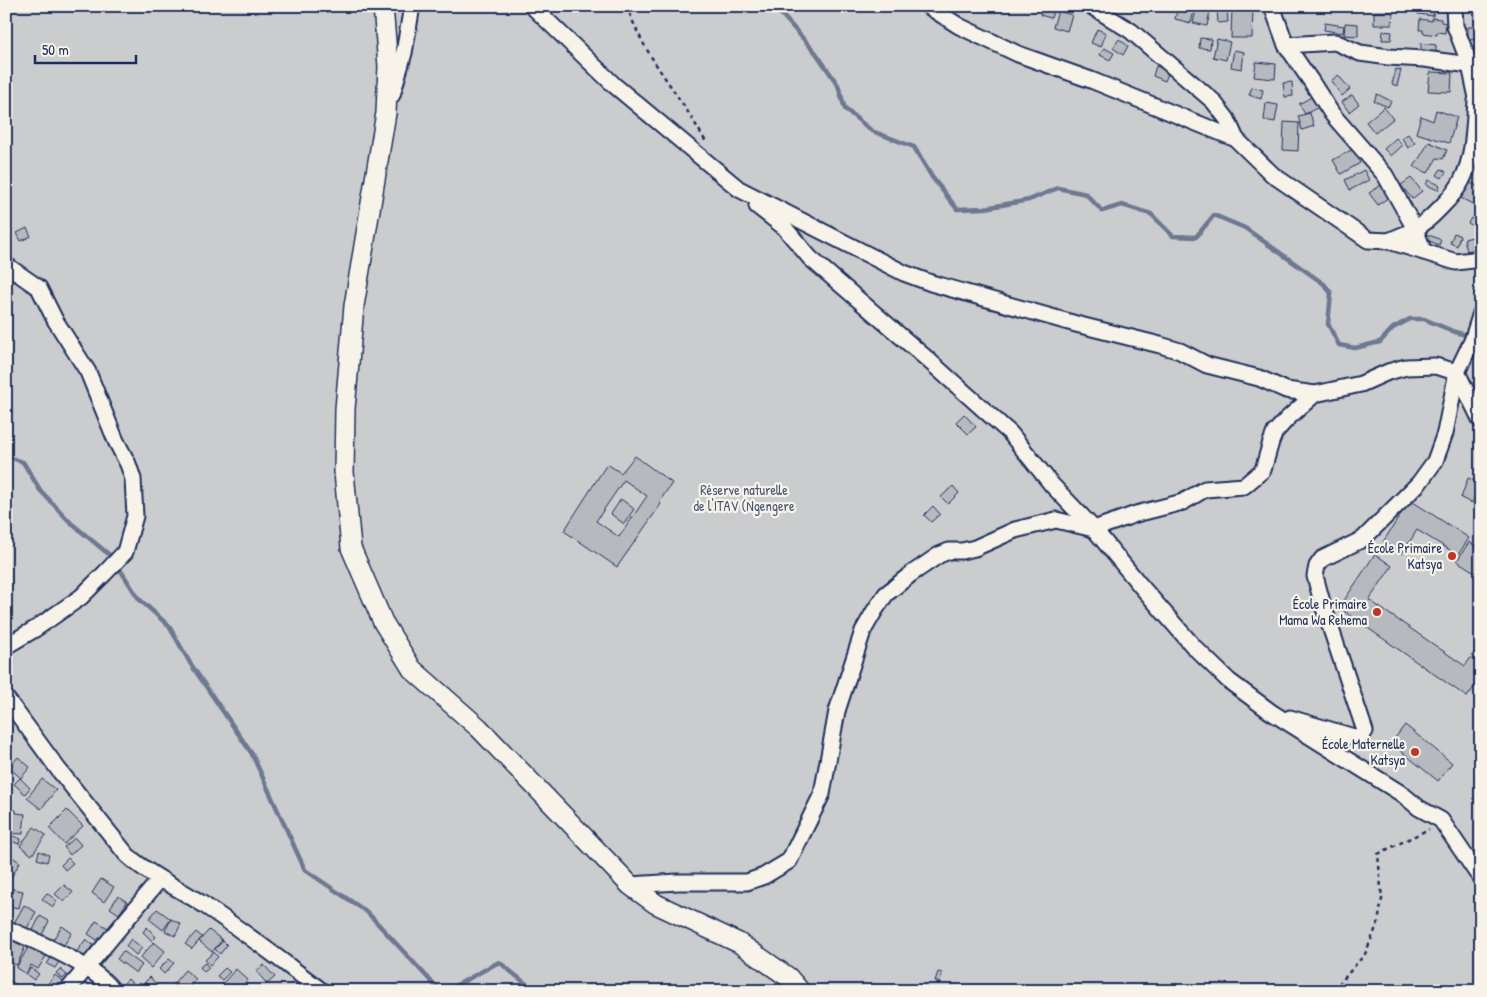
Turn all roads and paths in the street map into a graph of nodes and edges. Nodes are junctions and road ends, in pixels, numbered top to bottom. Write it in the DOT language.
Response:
graph roads {
  1 [pos="383,6"];
  2 [pos="412,6"];
  3 [pos="532,6"];
  4 [pos="627,6"];
  5 [pos="928,6"];
  6 [pos="1091,6"];
  7 [pos="1272,6"];
  8 [pos="1454,6"];
  9 [pos="1286,46"];
  10 [pos="1470,65"];
  11 [pos="1479,98"];
  12 [pos="386,113"];
  13 [pos="1236,140"];
  14 [pos="707,144"];
  15 [pos="739,189"];
  16 [pos="1415,229"];
  17 [pos="1389,240"];
  18 [pos="1424,252"];
  19 [pos="1481,259"];
  20 [pos="6,264"];
  21 [pos="1481,313"];
  22 [pos="1457,372"];
  23 [pos="1315,394"];
  24 [pos="1481,421"];
  25 [pos="1094,529"];
  26 [pos="6,646"];
  27 [pos="6,698"];
  28 [pos="1271,712"];
  29 [pos="1442,820"];
  30 [pos="160,879"];
  31 [pos="1481,879"];
  32 [pos="630,885"];
  33 [pos="6,928"];
  34 [pos="87,969"];
  35 [pos="67,991"];
  36 [pos="113,991"];
  37 [pos="322,991"];
  38 [pos="800,991"];
  39 [pos="1333,991"];
  1 -- 12 [label="street"];
  2 -- 12 [label="street"];
  3 -- 15 [label="street"];
  4 -- 14 [label="path"];
  5 -- 13 [label="street"];
  6 -- 13 [label="street"];
  7 -- 9 [label="street"];
  8 -- 10 [label="street"];
  9 -- 10 [label="street"];
  9 -- 16 [label="street"];
  10 -- 11 [label="street"];
  11 -- 16 [label="street"];
  12 -- 32 [label="street"];
  13 -- 17 [label="street"];
  15 -- 23 [label="street"];
  15 -- 25 [label="street"];
  16 -- 17 [label="street"];
  16 -- 18 [label="street"];
  17 -- 18 [label="street"];
  18 -- 19 [label="street"];
  20 -- 26 [label="street"];
  21 -- 22 [label="street"];
  22 -- 23 [label="street"];
  22 -- 24 [label="street"];
  22 -- 28 [label="street"];
  23 -- 25 [label="street"];
  25 -- 28 [label="street"];
  25 -- 32 [label="street"];
  27 -- 30 [label="street"];
  28 -- 29 [label="street"];
  29 -- 31 [label="street"];
  29 -- 39 [label="path"];
  30 -- 34 [label="street"];
  30 -- 37 [label="street"];
  32 -- 38 [label="street"];
  33 -- 34 [label="street"];
  34 -- 35 [label="street"];
  34 -- 36 [label="street"];
}
